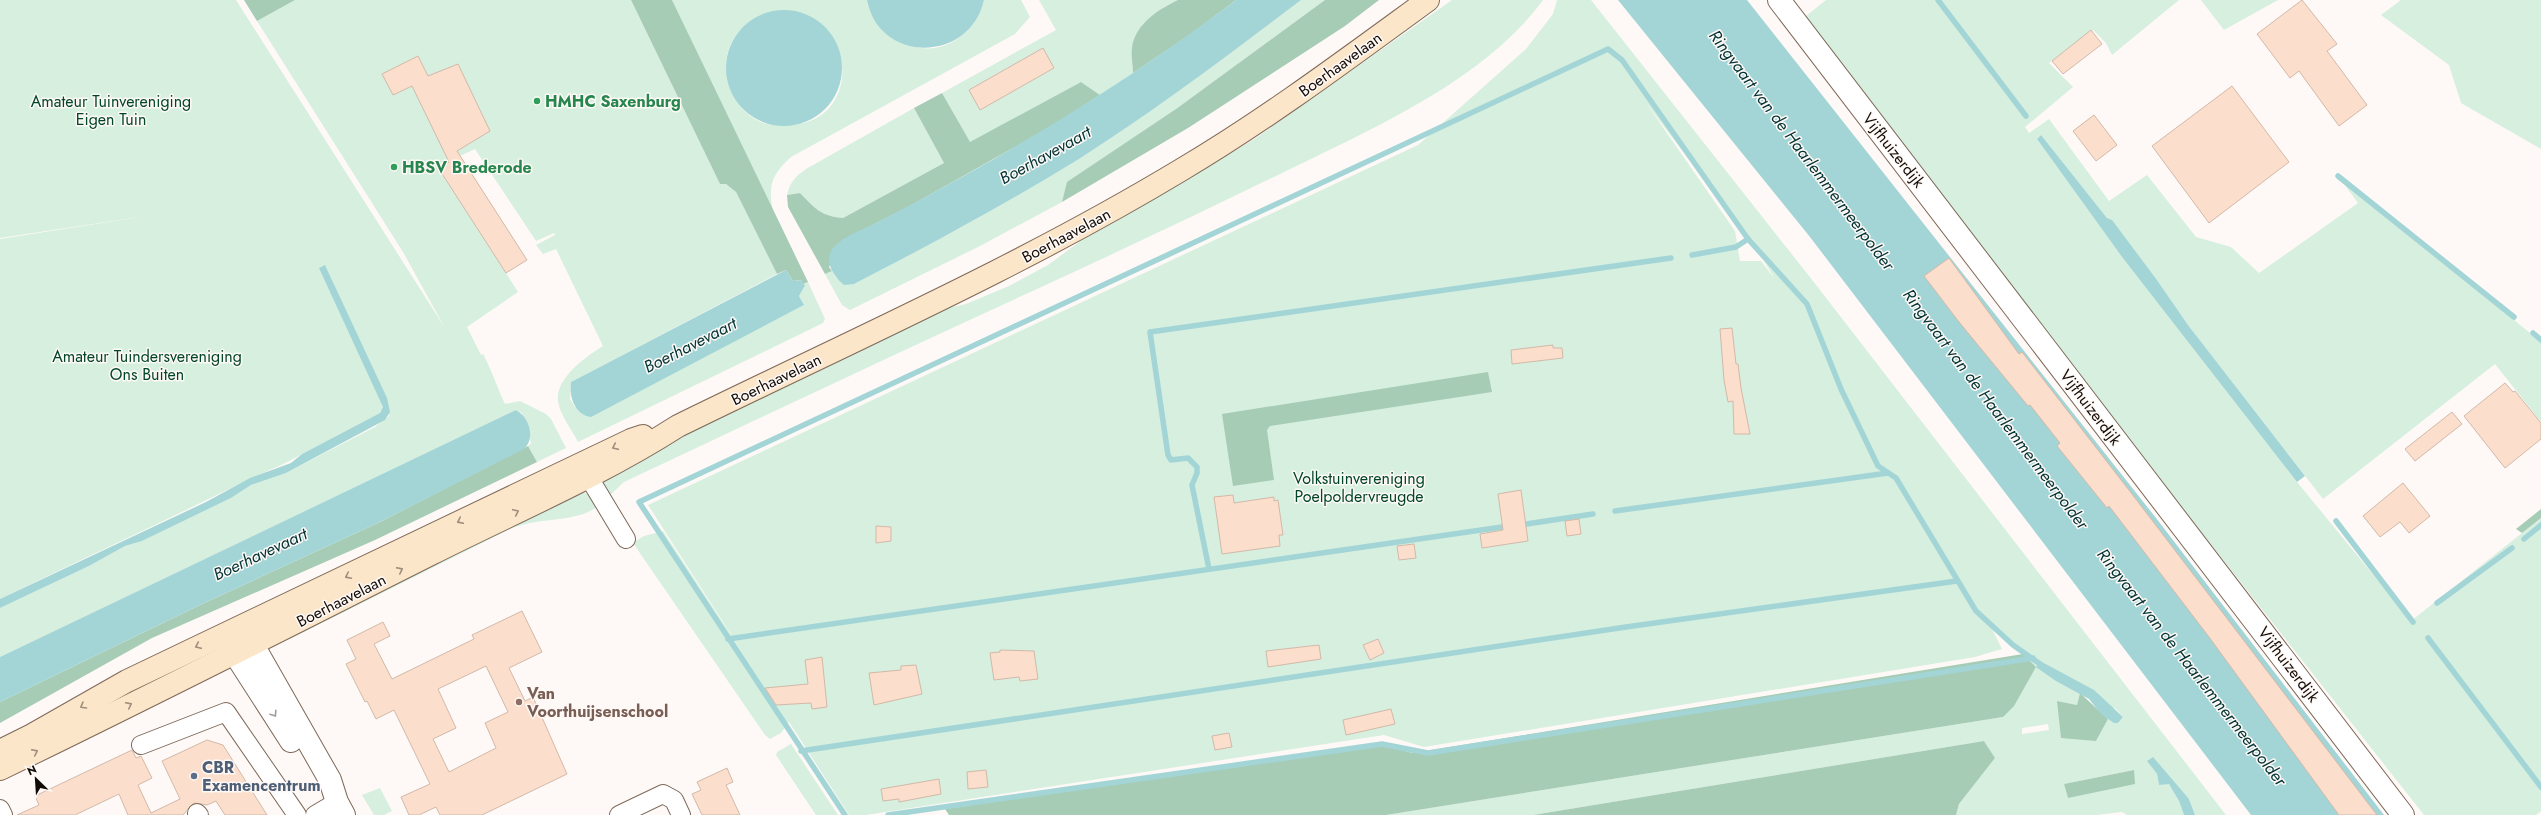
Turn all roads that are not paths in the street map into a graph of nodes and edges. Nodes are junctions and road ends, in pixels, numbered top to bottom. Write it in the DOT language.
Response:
graph roads {
  1 [pos="1428,0"];
  2 [pos="1779,0"];
  3 [pos="585,471"];
  4 [pos="626,539"];
  5 [pos="233,629"];
  6 [pos="244,650"];
  7 [pos="141,745"];
  8 [pos="0,751"];
  9 [pos="0,769"];
  10 [pos="0,809"];
  11 [pos="341,809"];
  12 [pos="3,815"];
  13 [pos="297,815"];
  14 [pos="315,815"];
  15 [pos="618,815"];
  16 [pos="682,815"];
  17 [pos="2403,815"];
  1 -- 3 [label="main road, Boerhaavelaan"];
  2 -- 17 [label="street, Vijfhuizerdijk"];
  3 -- 4 [label="street"];
  3 -- 5 [label="main road, Boerhaavelaan, one-way"];
  6 -- 3 [label="main road, Boerhaavelaan, one-way"];
  5 -- 6 [label="street"];
  5 -- 8 [label="main road, Boerhaavelaan, one-way"];
  9 -- 6 [label="main road, Boerhaavelaan, one-way"];
  6 -- 11 [label="street"];
  7 -- 13 [label="street"];
  10 -- 12 [label="street"];
  11 -- 14 [label="street"];
  15 -- 16 [label="street"];
}
